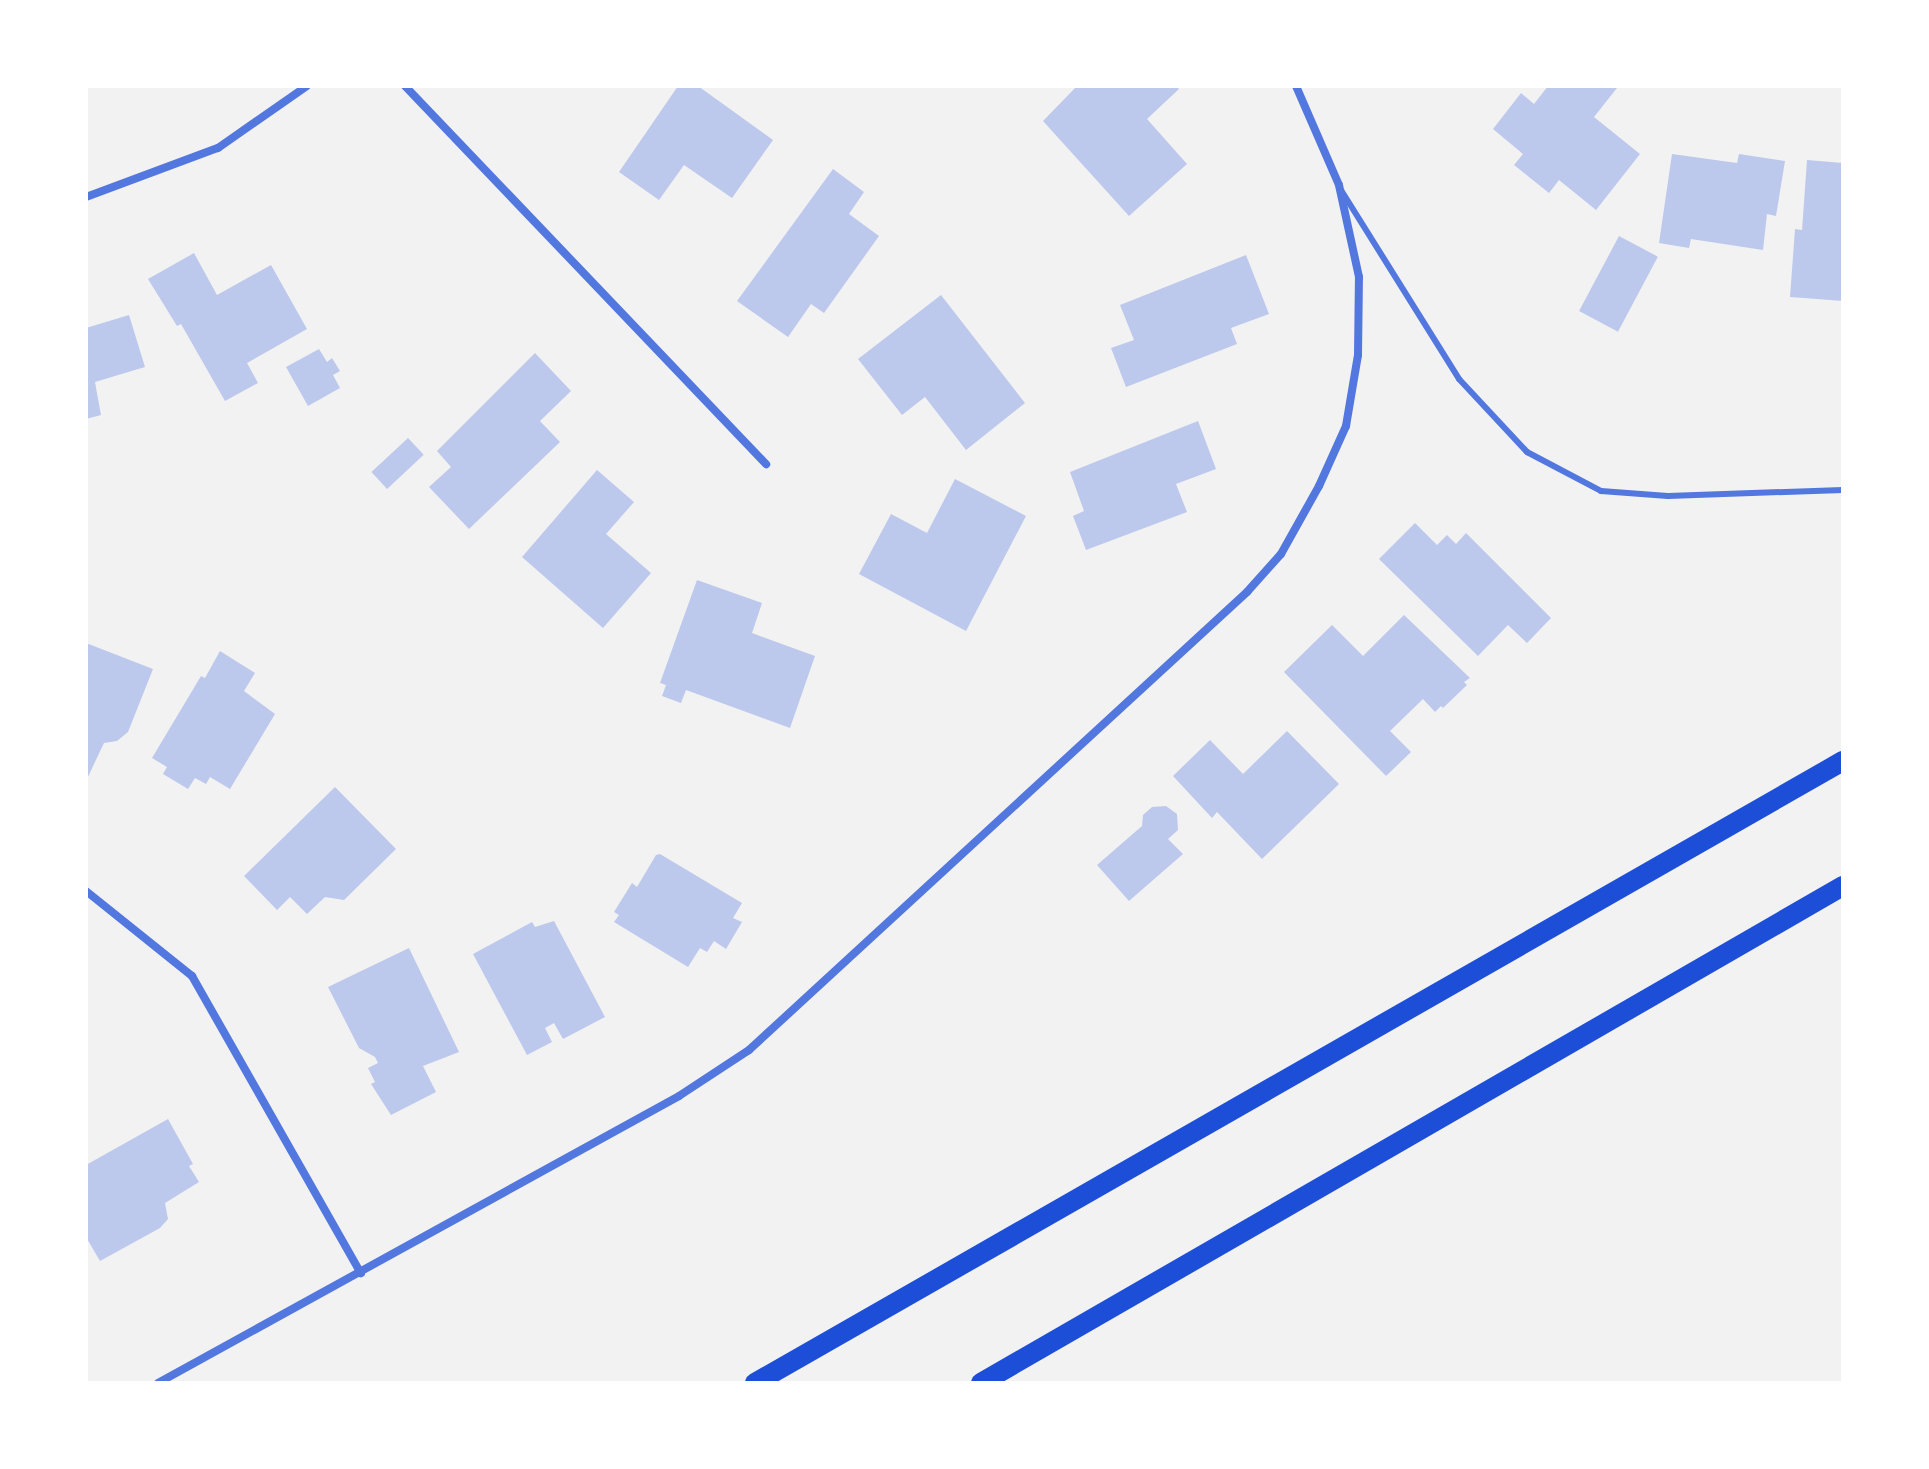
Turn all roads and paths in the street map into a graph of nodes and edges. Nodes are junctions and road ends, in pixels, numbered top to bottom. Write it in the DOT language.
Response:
graph roads {
  1 [pos="307,86"];
  2 [pos="405,86"];
  3 [pos="1296,86"];
  4 [pos="1339,185"];
  5 [pos="86,197"];
  6 [pos="766,464"];
  7 [pos="1843,490"];
  8 [pos="1843,761"];
  9 [pos="1843,886"];
  10 [pos="86,891"];
  11 [pos="361,1273"];
  12 [pos="158,1383"];
  13 [pos="755,1383"];
  14 [pos="981,1383"];
  1 -- 5 [label="street"];
  2 -- 6 [label="street"];
  3 -- 4 [label="street"];
  4 -- 7 [label="lane"];
  4 -- 11 [label="street"];
  8 -- 13 [label="main road"];
  9 -- 14 [label="main road"];
  10 -- 11 [label="street"];
  11 -- 12 [label="street"];
}
